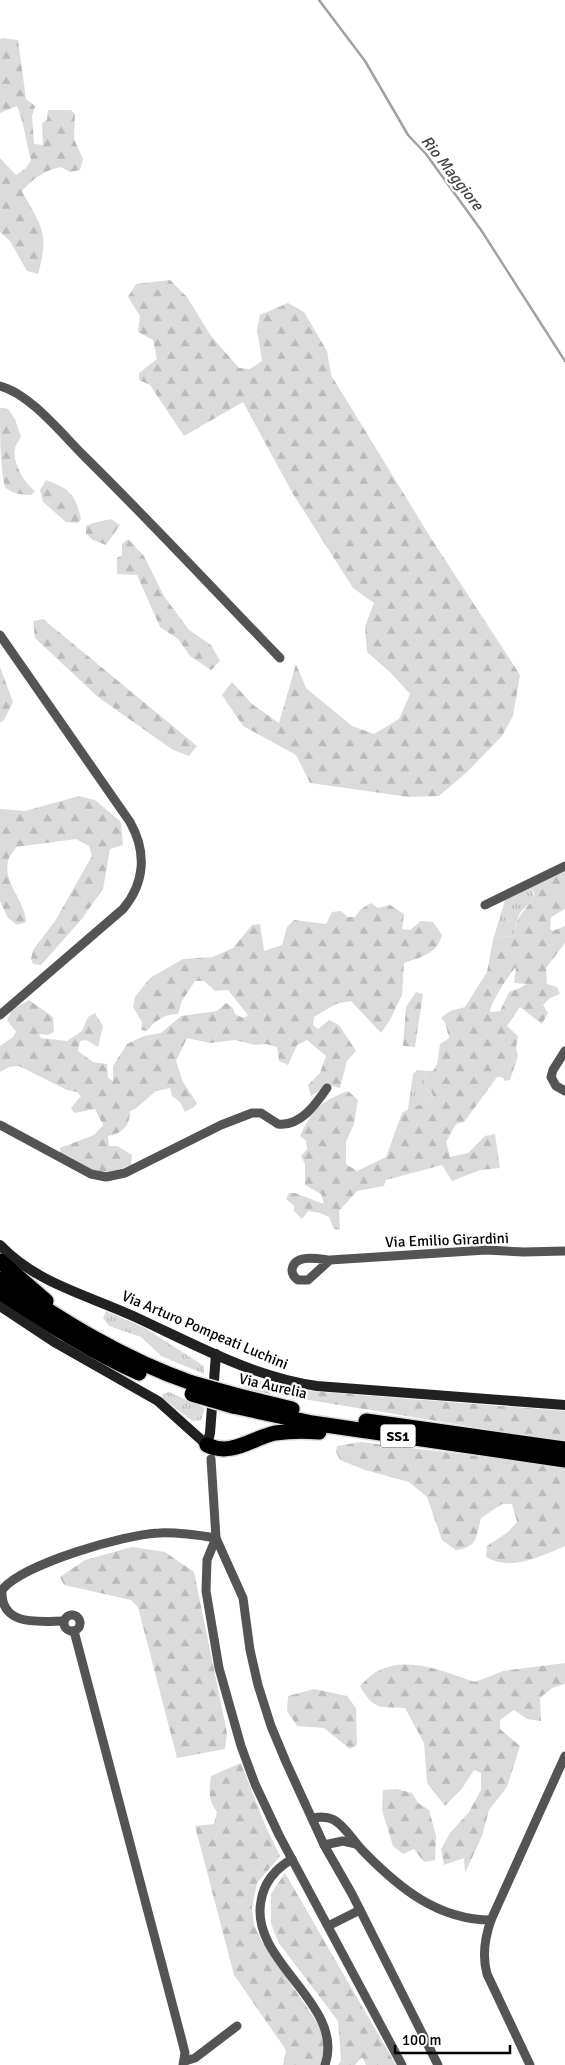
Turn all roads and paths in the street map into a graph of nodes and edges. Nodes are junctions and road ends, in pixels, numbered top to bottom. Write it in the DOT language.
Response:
graph roads {
  1 [pos="0,386"];
  2 [pos="0,635"];
  3 [pos="280,658"];
  4 [pos="565,866"];
  5 [pos="486,905"];
  6 [pos="0,1015"];
  7 [pos="565,1051"];
  8 [pos="327,1088"];
  9 [pos="565,1091"];
  10 [pos="0,1125"];
  11 [pos="0,1245"];
  12 [pos="565,1251"];
  13 [pos="330,1260"];
  14 [pos="0,1261"];
  15 [pos="0,1279"];
  16 [pos="0,1292"];
  17 [pos="0,1306"];
  18 [pos="216,1354"];
  19 [pos="133,1359"];
  20 [pos="192,1388"];
  21 [pos="234,1401"];
  22 [pos="565,1405"];
  23 [pos="470,1446"];
  24 [pos="565,1449"];
  25 [pos="209,1452"];
  26 [pos="565,1460"];
  27 [pos="216,1538"];
  28 [pos="64,1621"];
  29 [pos="74,1631"];
  30 [pos="565,1756"];
  31 [pos="312,1818"];
  32 [pos="356,1844"];
  33 [pos="324,1845"];
  34 [pos="292,1859"];
  35 [pos="360,1910"];
  36 [pos="491,1920"];
  37 [pos="328,1926"];
  38 [pos="237,2026"];
  39 [pos="184,2063"];
  40 [pos="325,2065"];
  41 [pos="402,2065"];
  42 [pos="438,2065"];
  43 [pos="530,2065"];
  1 -- 3 [label="street"];
  2 -- 6 [label="street"];
  4 -- 5 [label="street"];
  7 -- 9 [label="street"];
  8 -- 10 [label="street"];
  11 -- 18 [label="street, Via Arturo Pompeati Luchini"];
  12 -- 13 [label="street, Via Emilio Girardini"];
  14 -- 19 [label="highway"];
  15 -- 19 [label="highway, Via Aurelia / SS1"];
  16 -- 20 [label="highway, Via Aurelia / SS1"];
  17 -- 25 [label="street"];
  18 -- 22 [label="street, Via Arturo Pompeati Luchini"];
  18 -- 25 [label="street"];
  19 -- 20 [label="highway, Via Aurelia / SS1"];
  20 -- 21 [label="highway, Via Aurelia / SS1, bridge"];
  21 -- 23 [label="highway, Via Aurelia / SS1"];
  21 -- 24 [label="highway, Via Aurelia / SS1"];
  23 -- 25 [label="highway"];
  23 -- 26 [label="highway, Via Aurelia / SS1"];
  25 -- 27 [label="street"];
  27 -- 28 [label="street"];
  27 -- 31 [label="street"];
  27 -- 34 [label="street"];
  28 -- 29 [label="street"];
  28 -- 29 [label="street"];
  29 -- 39 [label="street"];
  30 -- 36 [label="street"];
  31 -- 32 [label="street"];
  31 -- 33 [label="street"];
  32 -- 33 [label="street"];
  32 -- 36 [label="street"];
  33 -- 35 [label="street"];
  34 -- 37 [label="street"];
  34 -- 40 [label="street"];
  35 -- 37 [label="street"];
  35 -- 42 [label="street"];
  36 -- 43 [label="street"];
  37 -- 41 [label="street"];
  38 -- 39 [label="street"];
}
